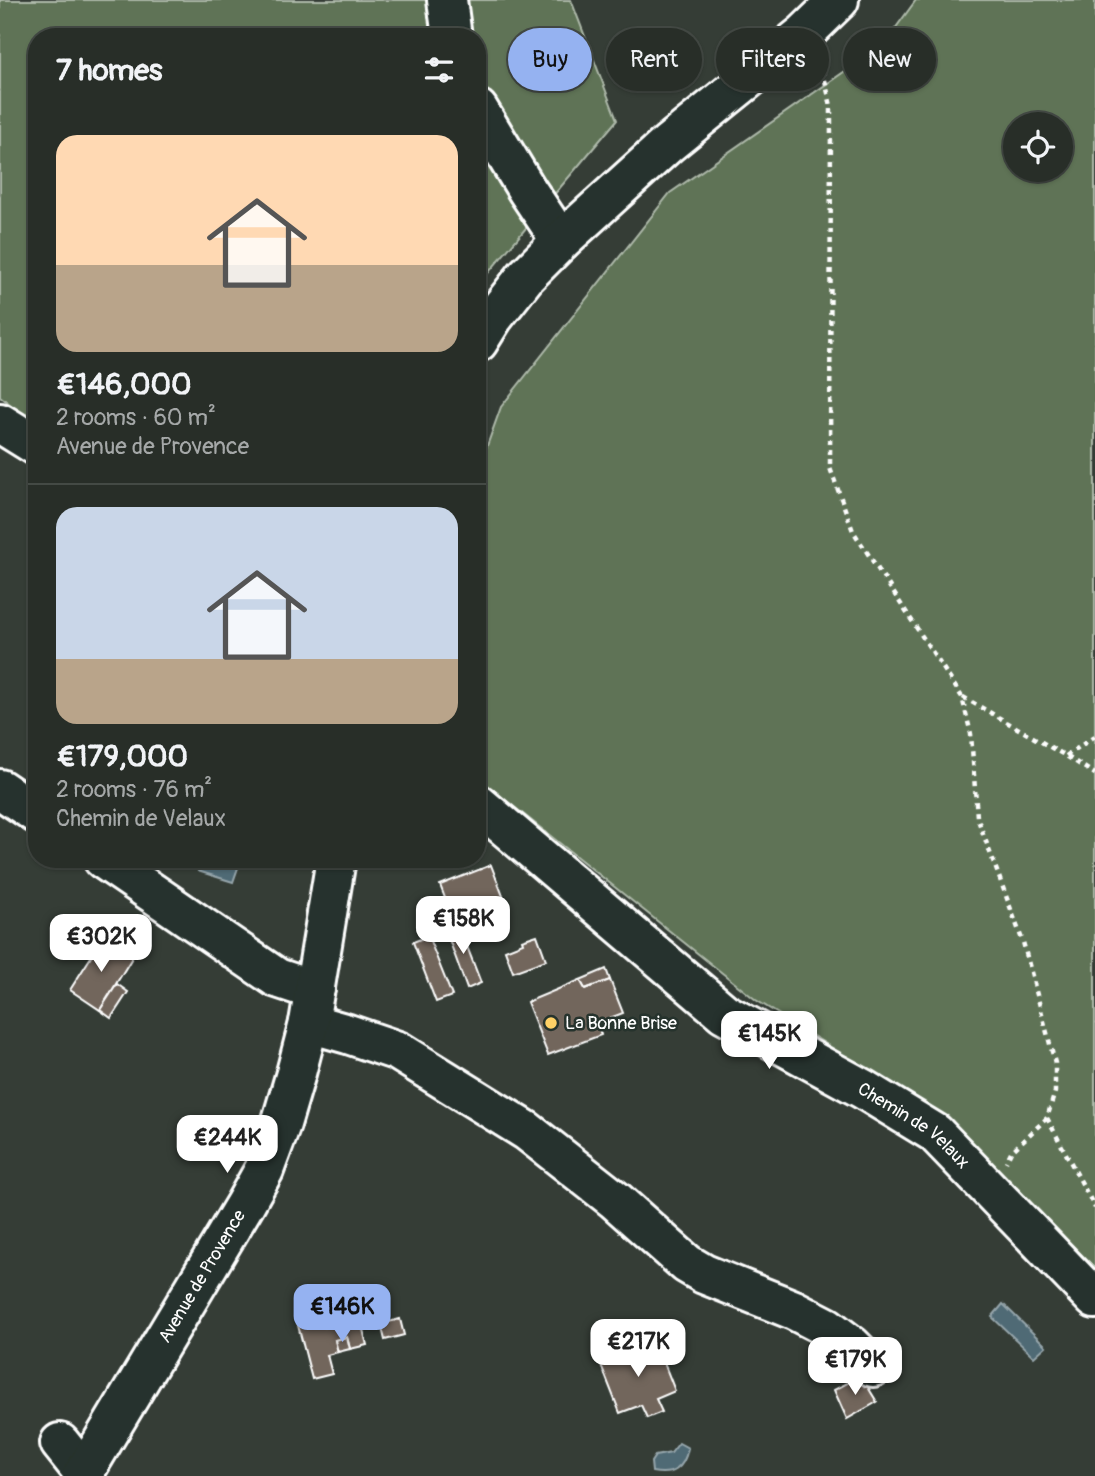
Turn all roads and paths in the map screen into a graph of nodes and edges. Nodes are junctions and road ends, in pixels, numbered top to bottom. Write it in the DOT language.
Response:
graph roads {
  1 [pos="447,0"];
  2 [pos="839,0"];
  3 [pos="451,28"];
  4 [pos="810,28"];
  5 [pos="733,91"];
  6 [pos="828,91"];
  7 [pos="486,122"];
  8 [pos="561,241"];
  9 [pos="486,330"];
  10 [pos="0,423"];
  11 [pos="28,440"];
  12 [pos="962,696"];
  13 [pos="1095,736"];
  14 [pos="1066,756"];
  15 [pos="1095,774"];
  16 [pos="0,789"];
  17 [pos="28,808"];
  18 [pos="486,811"];
  19 [pos="116,868"];
  20 [pos="335,868"];
  21 [pos="312,1006"];
  22 [pos="1047,1118"];
  23 [pos="991,1191"];
  24 [pos="1095,1208"];
  25 [pos="1095,1299"];
  26 [pos="873,1367"];
  27 [pos="60,1443"];
  28 [pos="83,1475"];
  1 -- 3 [label="street"];
  2 -- 4 [label="street"];
  5 -- 8 [label="street"];
  6 -- 12 [label="path"];
  7 -- 8 [label="street"];
  8 -- 9 [label="street"];
  10 -- 11 [label="street"];
  12 -- 14 [label="path"];
  12 -- 22 [label="path"];
  13 -- 14 [label="path"];
  14 -- 15 [label="path"];
  16 -- 17 [label="street"];
  18 -- 23 [label="street, Chemin de Velaux"];
  19 -- 21 [label="street"];
  20 -- 21 [label="street, Avenue de Provence"];
  21 -- 26 [label="street"];
  21 -- 28 [label="street, Avenue de Provence"];
  22 -- 23 [label="path"];
  22 -- 24 [label="path"];
  23 -- 25 [label="street, Chemin de Velaux"];
  27 -- 28 [label="street"];
}
